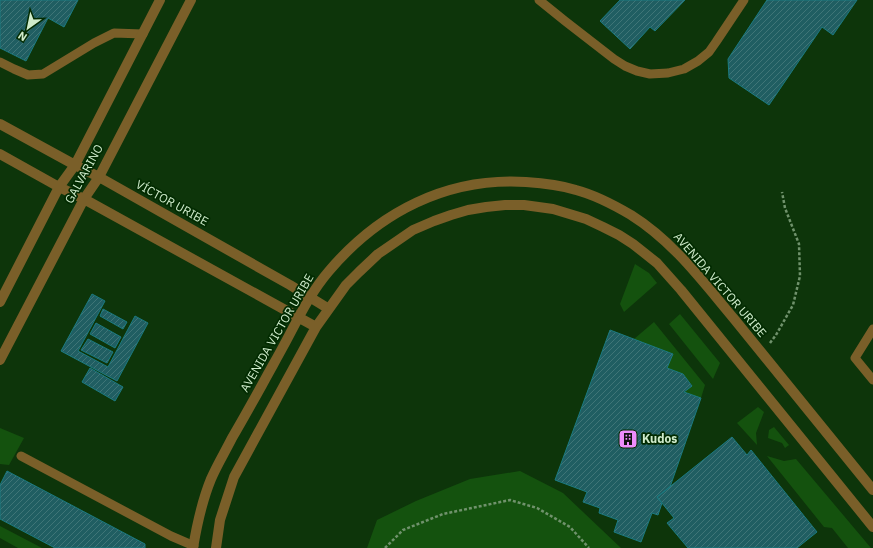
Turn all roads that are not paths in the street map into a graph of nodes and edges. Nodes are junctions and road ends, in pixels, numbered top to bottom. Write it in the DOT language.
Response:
graph roads {
  1 [pos="160,0"];
  2 [pos="190,0"];
  3 [pos="539,0"];
  4 [pos="744,0"];
  5 [pos="143,34"];
  6 [pos="0,62"];
  7 [pos="0,124"];
  8 [pos="0,154"];
  9 [pos="75,165"];
  10 [pos="99,177"];
  11 [pos="59,187"];
  12 [pos="84,200"];
  13 [pos="310,297"];
  14 [pos="0,302"];
  15 [pos="329,309"];
  16 [pos="298,317"];
  17 [pos="316,327"];
  18 [pos="873,329"];
  19 [pos="0,360"];
  20 [pos="873,380"];
  21 [pos="21,456"];
  22 [pos="873,490"];
  23 [pos="873,527"];
  24 [pos="194,547"];
  25 [pos="216,548"];
  1 -- 5 [label="street, GALVARINO"];
  2 -- 10 [label="street, GALVARINO"];
  3 -- 4 [label="lane"];
  5 -- 6 [label="lane"];
  5 -- 9 [label="street, GALVARINO"];
  7 -- 9 [label="street, VÍCTOR URIBE"];
  8 -- 11 [label="street"];
  9 -- 10 [label="street, VÍCTOR URIBE"];
  9 -- 11 [label="street, GALVARINO"];
  10 -- 12 [label="street, GALVARINO"];
  10 -- 13 [label="street, VÍCTOR URIBE"];
  11 -- 12 [label="street"];
  11 -- 14 [label="street, GALVARINO"];
  12 -- 16 [label="street"];
  12 -- 19 [label="street, GALVARINO"];
  13 -- 15 [label="street, VÍCTOR URIBE"];
  13 -- 16 [label="street, AVENIDA VICTOR URIBE"];
  13 -- 22 [label="street, AVENIDA VICTOR URIBE"];
  15 -- 17 [label="street"];
  15 -- 23 [label="street"];
  16 -- 17 [label="street"];
  16 -- 24 [label="street, AVENIDA VICTOR URIBE"];
  17 -- 25 [label="street"];
  18 -- 20 [label="lane"];
  21 -- 24 [label="lane"];
}
